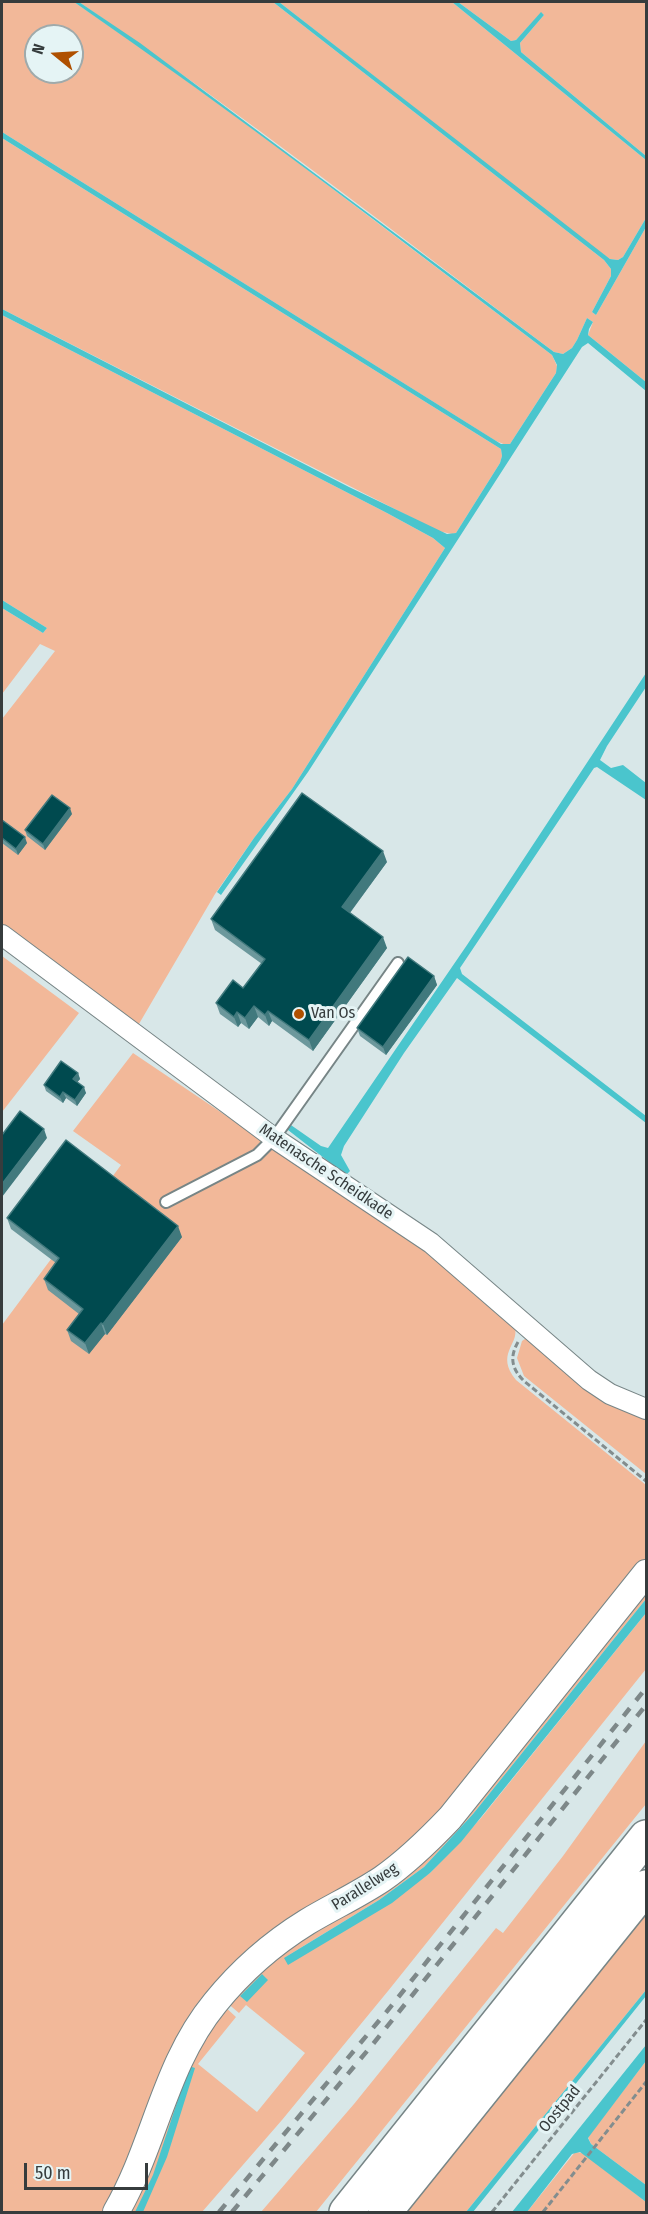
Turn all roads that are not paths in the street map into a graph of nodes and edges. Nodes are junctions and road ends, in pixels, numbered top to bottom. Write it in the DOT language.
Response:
graph roads {
  1 [pos="2,935"];
  2 [pos="398,963"];
  3 [pos="274,1138"];
  4 [pos="166,1202"];
  5 [pos="646,1409"];
  6 [pos="646,1573"];
  7 [pos="646,1837"];
  8 [pos="646,1887"];
  9 [pos="116,2212"];
  10 [pos="346,2212"];
  11 [pos="386,2212"];
  1 -- 3 [label="street, Matenasche Scheidkade"];
  2 -- 3 [label="lane"];
  3 -- 4 [label="lane"];
  3 -- 5 [label="street, Matenasche Scheidkade"];
  6 -- 9 [label="street, Parallelweg"];
  7 -- 10 [label="highway"];
  8 -- 11 [label="highway"];
}
